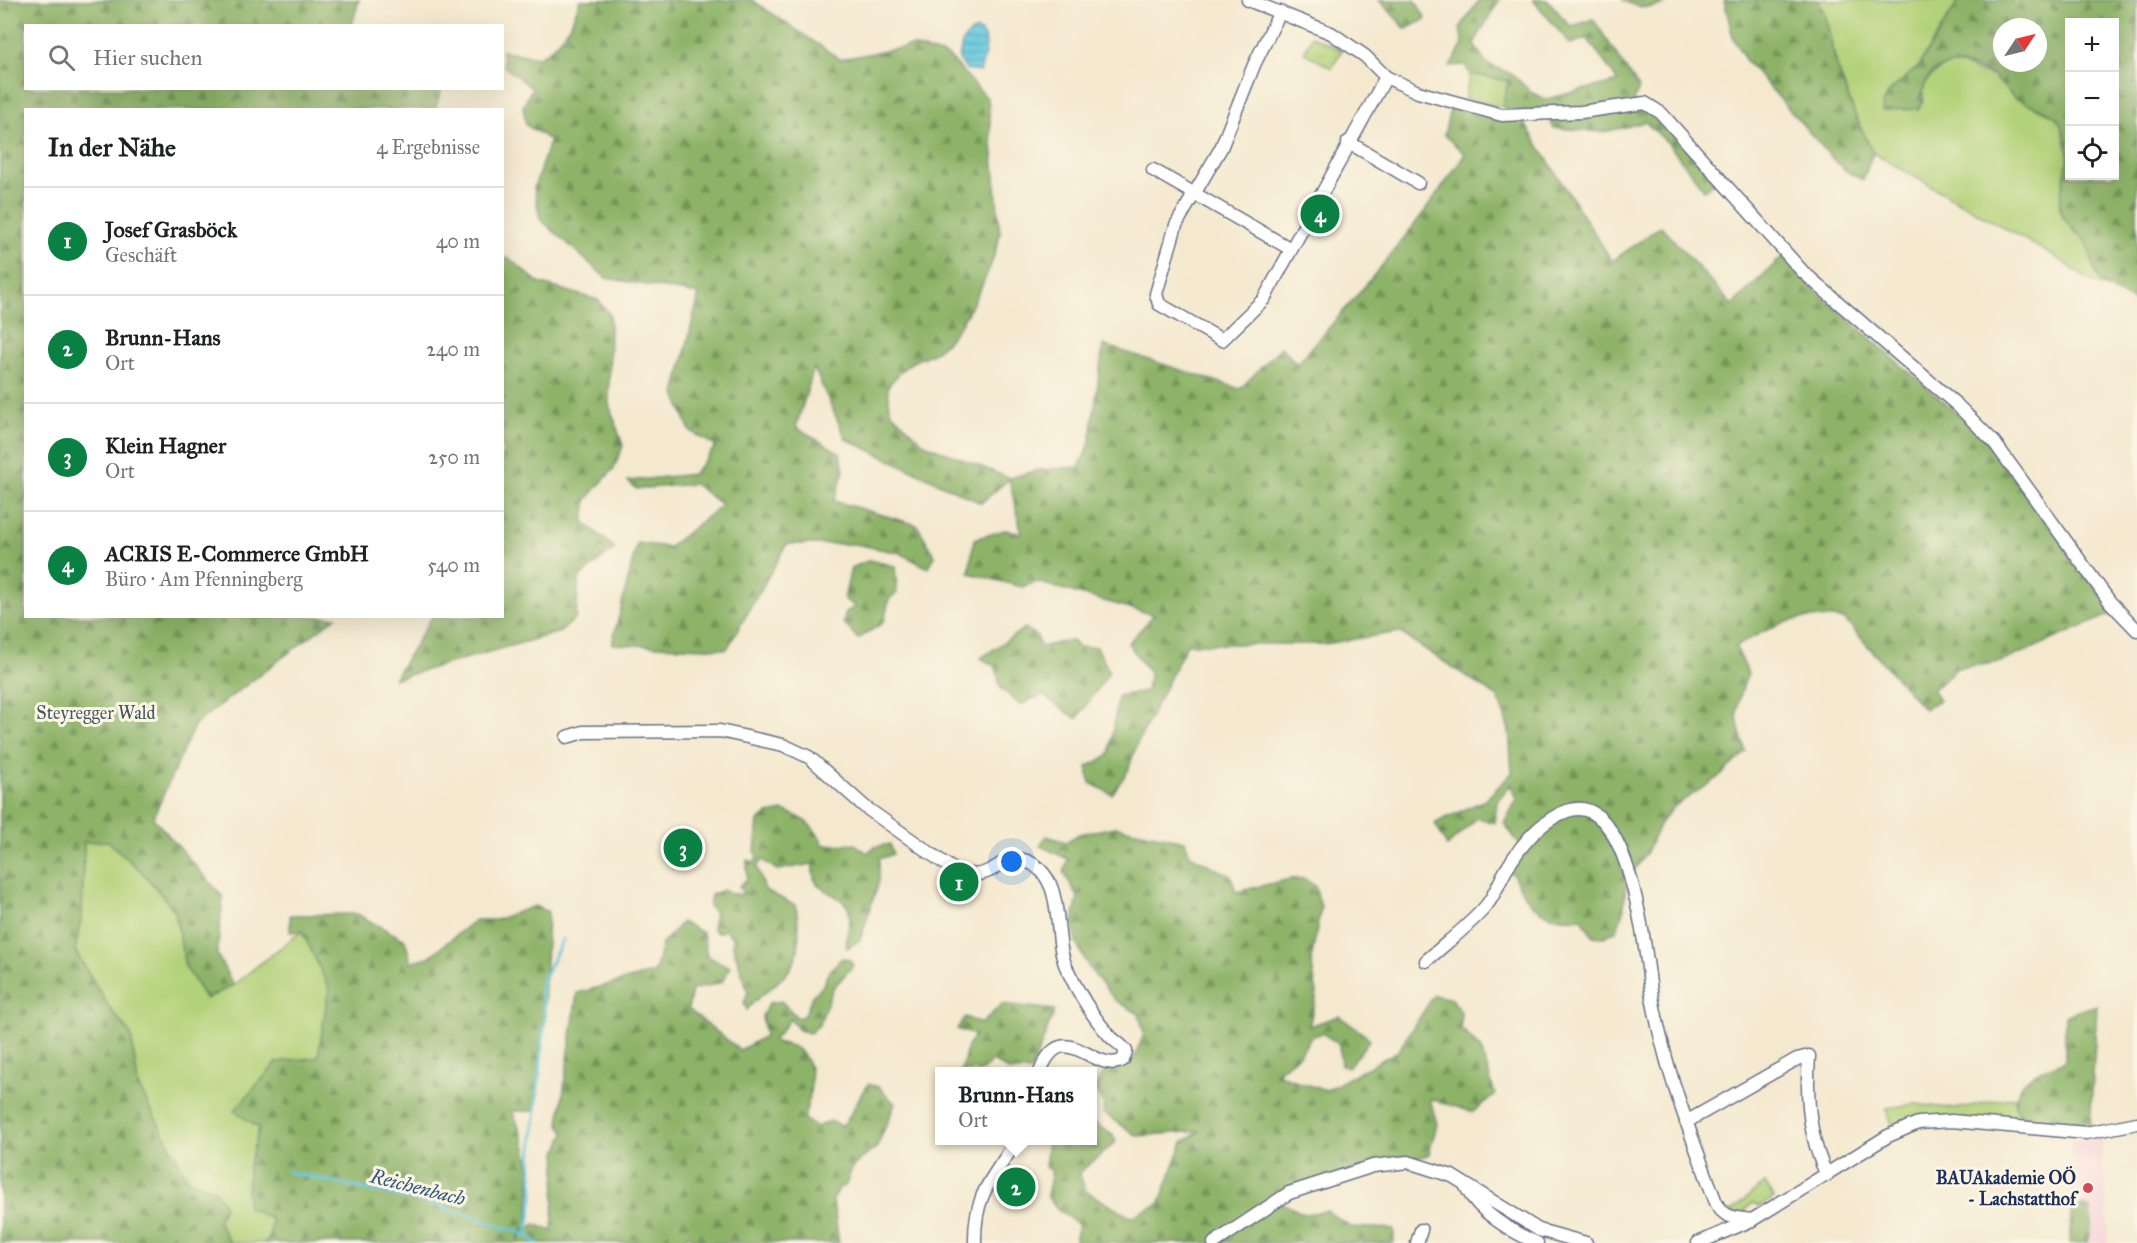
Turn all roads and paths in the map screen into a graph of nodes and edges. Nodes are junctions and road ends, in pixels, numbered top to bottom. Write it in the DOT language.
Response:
graph roads {
  1 [pos="1248,0"];
  2 [pos="1280,12"];
  3 [pos="1386,77"];
  4 [pos="1348,142"];
  5 [pos="1153,170"];
  6 [pos="1418,183"];
  7 [pos="1194,194"];
  8 [pos="1290,248"];
  9 [pos="2137,630"];
  10 [pos="567,737"];
  11 [pos="1426,961"];
  12 [pos="1042,1067"];
  13 [pos="1686,1122"];
  14 [pos="2137,1123"];
  15 [pos="1014,1145"];
  16 [pos="1827,1175"];
  17 [pos="1464,1183"];
  18 [pos="1752,1220"];
  19 [pos="1421,1230"];
  20 [pos="975,1243"];
  21 [pos="1214,1243"];
  22 [pos="1417,1243"];
  23 [pos="1537,1243"];
  24 [pos="1586,1243"];
  25 [pos="1698,1243"];
  1 -- 2 [label="street"];
  2 -- 3 [label="street"];
  2 -- 7 [label="street"];
  3 -- 4 [label="street"];
  3 -- 9 [label="street"];
  4 -- 6 [label="street"];
  4 -- 8 [label="street"];
  5 -- 7 [label="street"];
  7 -- 8 [label="street"];
  7 -- 8 [label="street"];
  10 -- 12 [label="street"];
  11 -- 13 [label="street"];
  13 -- 16 [label="street"];
  13 -- 18 [label="street"];
  14 -- 16 [label="street"];
  15 -- 20 [label="street"];
  16 -- 18 [label="street"];
  17 -- 21 [label="street"];
  17 -- 23 [label="street"];
  17 -- 24 [label="street"];
  18 -- 25 [label="street"];
  19 -- 22 [label="street"];
}
